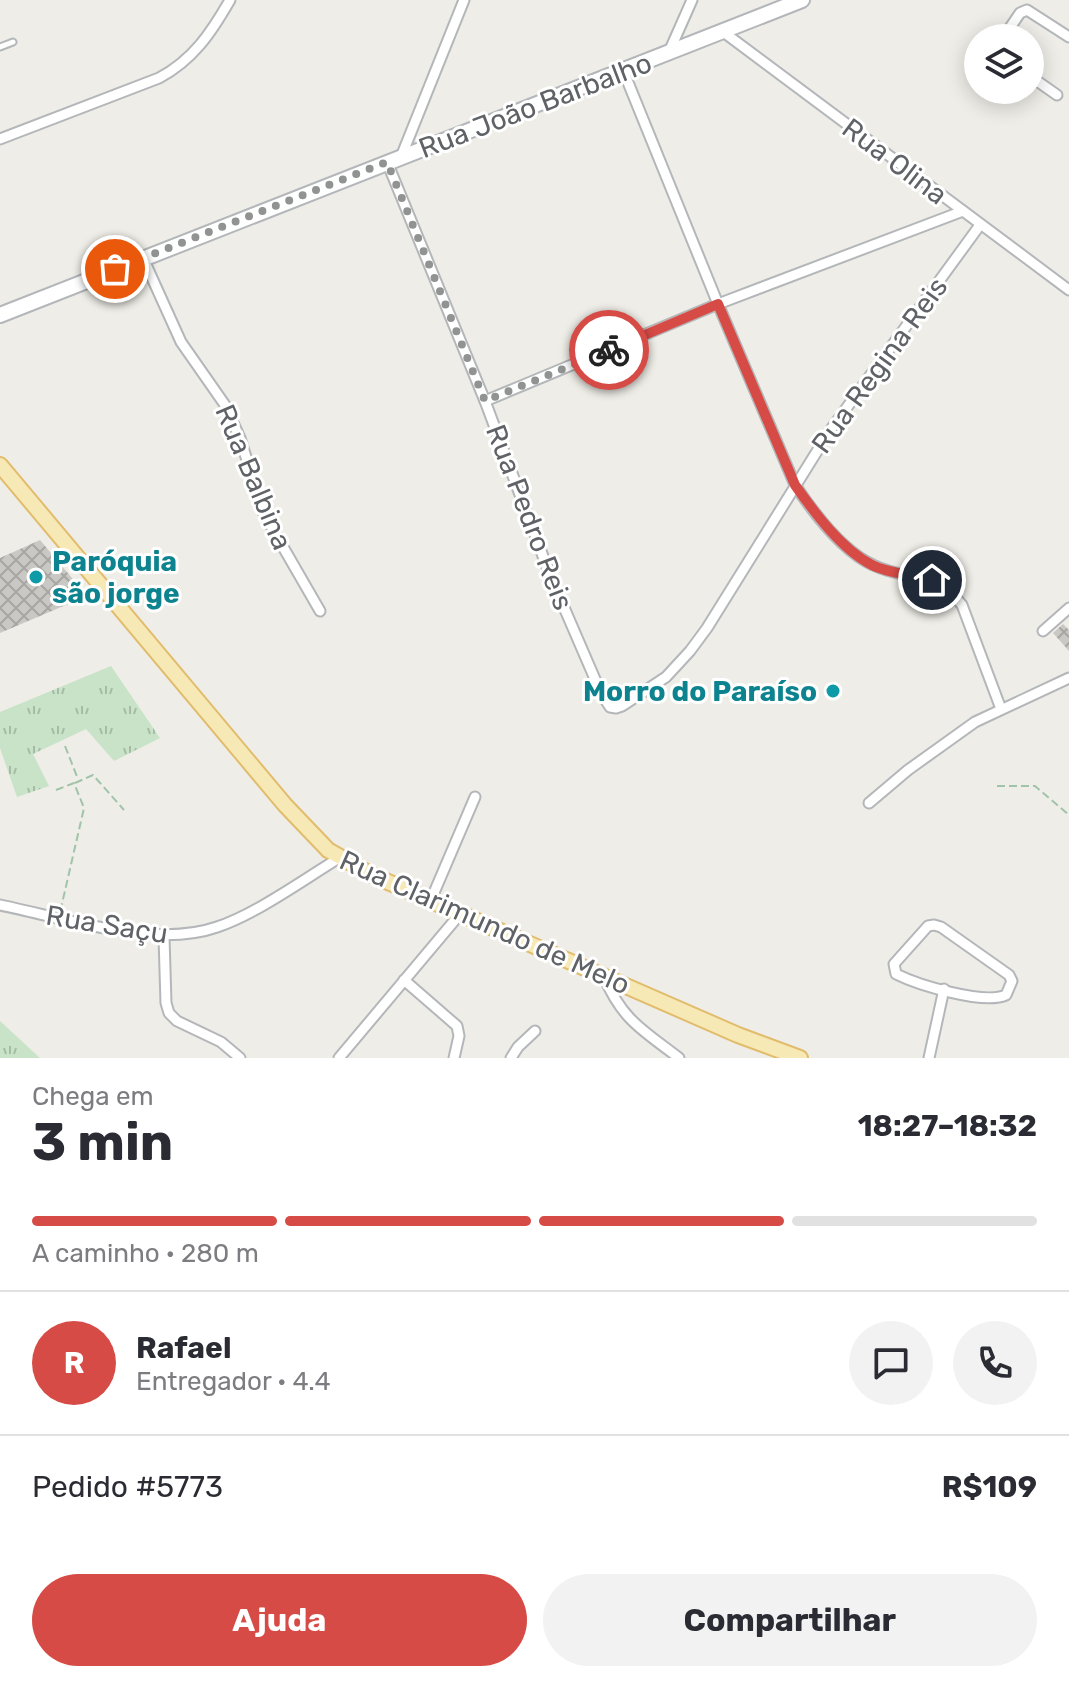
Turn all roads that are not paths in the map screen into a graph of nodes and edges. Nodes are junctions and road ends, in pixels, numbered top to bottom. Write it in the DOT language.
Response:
graph roads {
  1 [pos="230,0"];
  2 [pos="464,0"];
  3 [pos="692,0"];
  4 [pos="802,0"];
  5 [pos="1013,24"];
  6 [pos="722,31"];
  7 [pos="1069,37"];
  8 [pos="13,42"];
  9 [pos="0,47"];
  10 [pos="668,52"];
  11 [pos="623,70"];
  12 [pos="1044,86"];
  13 [pos="1057,95"];
  14 [pos="0,139"];
  15 [pos="394,159"];
  16 [pos="963,211"];
  17 [pos="980,225"];
  18 [pos="143,258"];
  19 [pos="1067,284"];
  20 [pos="718,304"];
  21 [pos="0,315"];
  22 [pos="485,401"];
  23 [pos="0,465"];
  24 [pos="795,485"];
  25 [pos="1069,608"];
  26 [pos="320,611"];
  27 [pos="1043,631"];
  28 [pos="1069,678"];
  29 [pos="601,693"];
  30 [pos="1001,709"];
  31 [pos="475,797"];
  32 [pos="869,803"];
  33 [pos="339,858"];
  34 [pos="430,902"];
  35 [pos="0,905"];
  36 [pos="460,914"];
  37 [pos="164,937"];
  38 [pos="604,977"];
  39 [pos="404,980"];
  40 [pos="944,989"];
  41 [pos="535,1031"];
  42 [pos="240,1058"];
  43 [pos="339,1058"];
  44 [pos="454,1058"];
  45 [pos="511,1058"];
  46 [pos="679,1058"];
  47 [pos="800,1058"];
  48 [pos="929,1058"];
  1 -- 14 [label="street"];
  2 -- 15 [label="street"];
  3 -- 10 [label="street"];
  4 -- 6 [label="street, Rua João Barbalho"];
  5 -- 7 [label="street"];
  6 -- 10 [label="street, Rua João Barbalho"];
  6 -- 16 [label="street, Rua Olina"];
  8 -- 9 [label="lane"];
  10 -- 11 [label="street, Rua João Barbalho"];
  11 -- 15 [label="street, Rua João Barbalho"];
  11 -- 20 [label="street"];
  12 -- 13 [label="street"];
  15 -- 18 [label="street, Rua João Barbalho"];
  15 -- 22 [label="street, Rua Pedro Reis"];
  16 -- 17 [label="street, Rua Olina"];
  16 -- 20 [label="street"];
  17 -- 19 [label="street, Rua Olina"];
  17 -- 24 [label="street, Rua Regina Reis"];
  18 -- 21 [label="street, Rua João Barbalho"];
  18 -- 26 [label="street, Rua Balbina"];
  20 -- 22 [label="street"];
  20 -- 24 [label="street"];
  22 -- 29 [label="street, Rua Pedro Reis"];
  23 -- 33 [label="main road, Rua Clarimundo de Melo"];
  24 -- 29 [label="street, Rua Regina Reis"];
  24 -- 30 [label="street"];
  25 -- 27 [label="street"];
  28 -- 30 [label="street"];
  30 -- 32 [label="street"];
  31 -- 34 [label="street"];
  33 -- 34 [label="main road, Rua Clarimundo de Melo"];
  33 -- 37 [label="street, Rua Saçu"];
  34 -- 36 [label="main road, Rua Clarimundo de Melo"];
  35 -- 37 [label="street, Rua Saçu"];
  36 -- 38 [label="main road, Rua Clarimundo de Melo"];
  36 -- 39 [label="street"];
  37 -- 42 [label="street"];
  38 -- 46 [label="street"];
  38 -- 47 [label="main road, Rua Clarimundo de Melo"];
  39 -- 43 [label="street"];
  39 -- 44 [label="street"];
  40 -- 40 [label="street"];
  40 -- 48 [label="street"];
  41 -- 45 [label="street"];
}
